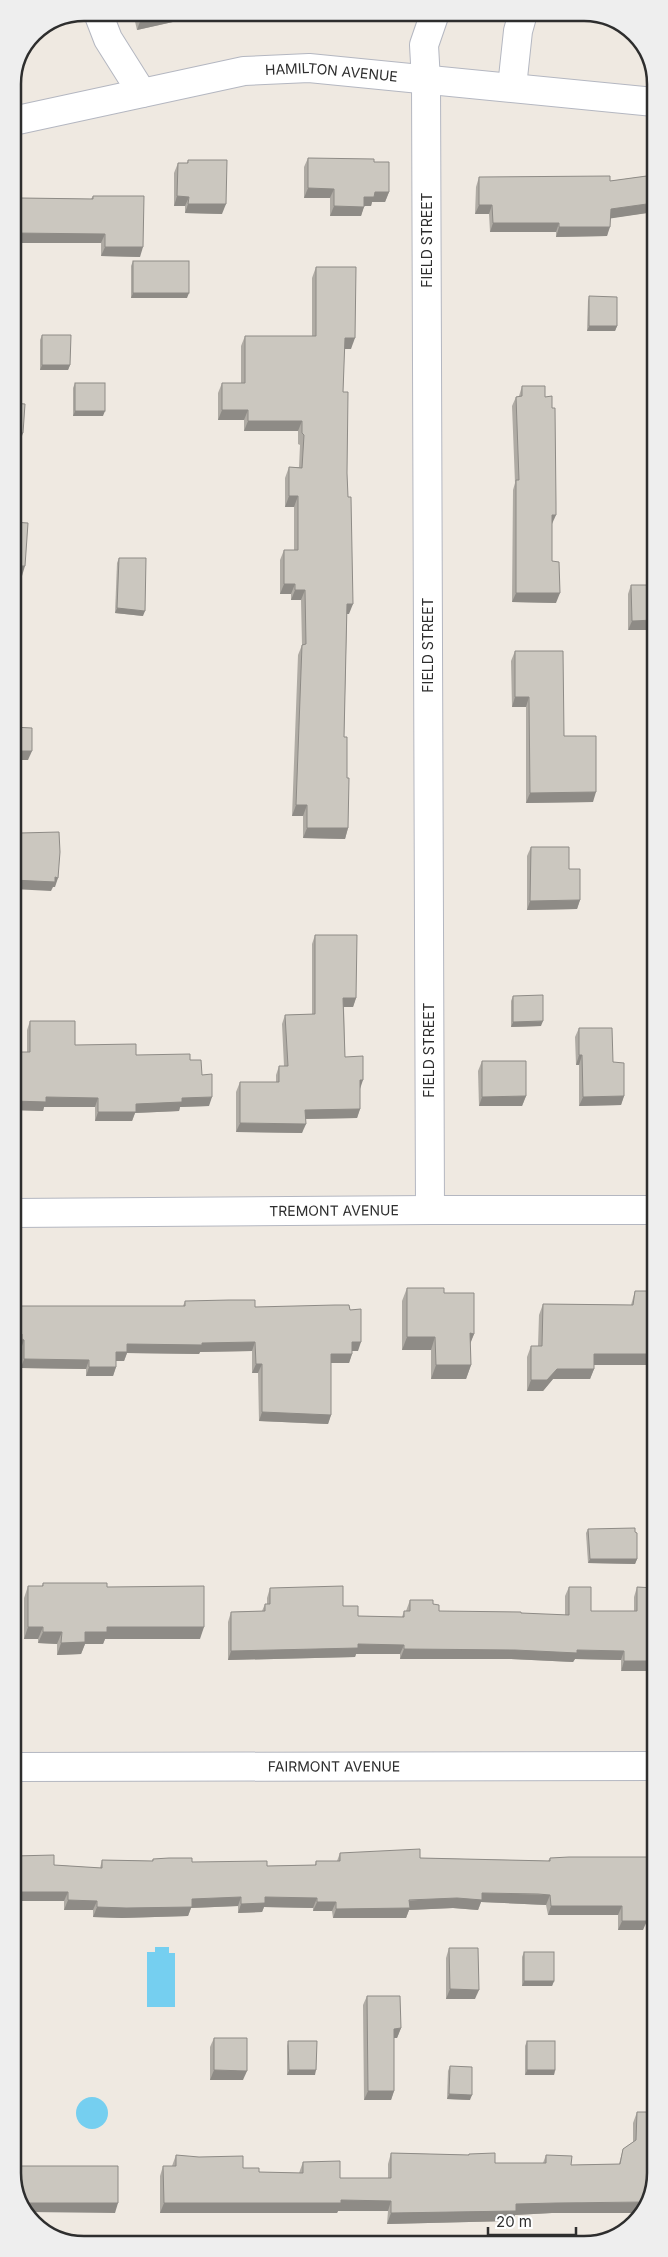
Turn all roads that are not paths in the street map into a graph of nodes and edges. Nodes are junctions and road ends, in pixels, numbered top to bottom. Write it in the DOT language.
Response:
graph roads {
  1 [pos="101,21"];
  2 [pos="432,21"];
  3 [pos="521,21"];
  4 [pos="426,80"];
  5 [pos="512,87"];
  6 [pos="142,93"];
  7 [pos="647,101"];
  8 [pos="21,119"];
  9 [pos="430,1210"];
  10 [pos="647,1210"];
  11 [pos="21,1214"];
  12 [pos="647,1766"];
  13 [pos="21,1767"];
  1 -- 6 [label="street"];
  2 -- 4 [label="street, FIELD STREET"];
  3 -- 5 [label="street"];
  4 -- 5 [label="street, HAMILTON AVENUE"];
  4 -- 6 [label="street, HAMILTON AVENUE"];
  4 -- 9 [label="street, FIELD STREET"];
  5 -- 7 [label="street, HAMILTON AVENUE"];
  6 -- 8 [label="street, HAMILTON AVENUE"];
  9 -- 10 [label="street, TREMONT AVENUE"];
  9 -- 11 [label="street, TREMONT AVENUE"];
  12 -- 13 [label="street, FAIRMONT AVENUE"];
}
